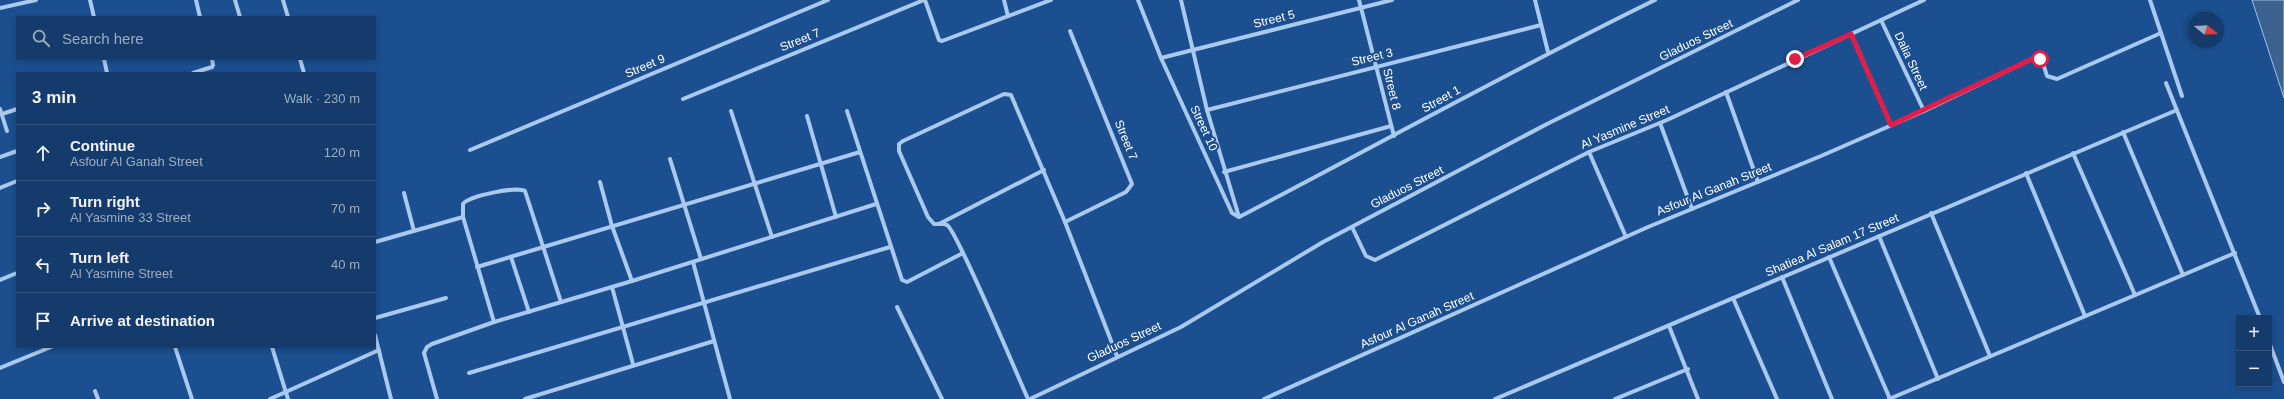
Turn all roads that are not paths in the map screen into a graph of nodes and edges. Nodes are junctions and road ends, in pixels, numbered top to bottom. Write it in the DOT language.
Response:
graph roads {
  1 [pos="6,0"];
  2 [pos="36,0"];
  3 [pos="90,0"];
  4 [pos="196,0"];
  5 [pos="235,0"];
  6 [pos="283,0"];
  7 [pos="828,0"];
  8 [pos="924,0"];
  9 [pos="1004,0"];
  10 [pos="1051,0"];
  11 [pos="1138,0"];
  12 [pos="1181,0"];
  13 [pos="1359,0"];
  14 [pos="1392,0"];
  15 [pos="1535,0"];
  16 [pos="1655,0"];
  17 [pos="1798,0"];
  18 [pos="1924,0"];
  19 [pos="2150,0"];
  20 [pos="7,6"];
  21 [pos="0,8"];
  22 [pos="1361,8"];
  23 [pos="94,16"];
  24 [pos="200,16"];
  25 [pos="240,16"];
  26 [pos="288,16"];
  27 [pos="1008,16"];
  28 [pos="1881,20"];
  29 [pos="1541,25"];
  30 [pos="1070,31"];
  31 [pos="2161,33"];
  32 [pos="1851,34"];
  33 [pos="1193,50"];
  34 [pos="1548,52"];
  35 [pos="1161,58"];
  36 [pos="104,60"];
  37 [pos="212,60"];
  38 [pos="300,60"];
  39 [pos="1376,66"];
  40 [pos="107,72"];
  41 [pos="196,72"];
  42 [pos="304,72"];
  43 [pos="2166,83"];
  44 [pos="1726,92"];
  45 [pos="2182,96"];
  46 [pos="683,99"];
  47 [pos="16,109"];
  48 [pos="1208,110"];
  49 [pos="2177,110"];
  50 [pos="731,111"];
  51 [pos="847,111"];
  52 [pos="1924,111"];
  53 [pos="1,112"];
  54 [pos="807,116"];
  55 [pos="1660,123"];
  56 [pos="1891,125"];
  57 [pos="1391,126"];
  58 [pos="7,131"];
  59 [pos="2123,132"];
  60 [pos="1394,136"];
  61 [pos="470,150"];
  62 [pos="16,151"];
  63 [pos="860,152"];
  64 [pos="1589,152"];
  65 [pos="2073,153"];
  66 [pos="0,157"];
  67 [pos="670,159"];
  68 [pos="821,163"];
  69 [pos="1044,170"];
  70 [pos="1224,172"];
  71 [pos="2026,173"];
  72 [pos="16,181"];
  73 [pos="600,182"];
  74 [pos="1758,182"];
  75 [pos="753,183"];
  76 [pos="0,188"];
  77 [pos="404,193"];
  78 [pos="683,204"];
  79 [pos="876,204"];
  80 [pos="1692,209"];
  81 [pos="1931,213"];
  82 [pos="836,216"];
  83 [pos="1239,216"];
  84 [pos="463,217"];
  85 [pos="1065,222"];
  86 [pos="939,224"];
  87 [pos="612,226"];
  88 [pos="1352,227"];
  89 [pos="414,231"];
  90 [pos="1879,236"];
  91 [pos="1626,237"];
  92 [pos="772,238"];
  93 [pos="376,242"];
  94 [pos="544,247"];
  95 [pos="890,247"];
  96 [pos="963,253"];
  97 [pos="2235,253"];
  98 [pos="511,257"];
  99 [pos="1829,257"];
  100 [pos="701,259"];
  101 [pos="693,262"];
  102 [pos="477,267"];
  103 [pos="16,273"];
  104 [pos="2183,275"];
  105 [pos="1782,277"];
  106 [pos="0,280"];
  107 [pos="632,281"];
  108 [pos="612,287"];
  109 [pos="2135,295"];
  110 [pos="446,298"];
  111 [pos="1734,298"];
  112 [pos="561,302"];
  113 [pos="704,302"];
  114 [pos="897,307"];
  115 [pos="529,312"];
  116 [pos="2259,315"];
  117 [pos="2085,316"];
  118 [pos="376,318"];
  119 [pos="494,322"];
  120 [pos="623,326"];
  121 [pos="1669,326"];
  122 [pos="376,339"];
  123 [pos="714,341"];
  124 [pos="49,348"];
  125 [pos="175,348"];
  126 [pos="272,348"];
  127 [pos="379,350"];
  128 [pos="2272,350"];
  129 [pos="1117,356"];
  130 [pos="1990,356"];
  131 [pos="633,364"];
  132 [pos="0,368"];
  133 [pos="1688,369"];
  134 [pos="469,373"];
  135 [pos="1938,379"];
  136 [pos="2284,382"];
  137 [pos="95,391"];
  138 [pos="287,393"];
  139 [pos="98,399"];
  140 [pos="192,399"];
  141 [pos="270,399"];
  142 [pos="288,399"];
  143 [pos="391,399"];
  144 [pos="437,399"];
  145 [pos="525,399"];
  146 [pos="730,399"];
  147 [pos="942,399"];
  148 [pos="1029,399"];
  149 [pos="1264,399"];
  150 [pos="1495,399"];
  151 [pos="1615,399"];
  152 [pos="1698,399"];
  153 [pos="1777,399"];
  154 [pos="1832,399"];
  155 [pos="1890,399"];
  1 -- 20 [label="street"];
  2 -- 20 [label="street"];
  3 -- 23 [label="street"];
  4 -- 24 [label="street"];
  5 -- 25 [label="street"];
  6 -- 26 [label="street"];
  7 -- 61 [label="street, Street 9"];
  8 -- 27 [label="street, Street 7"];
  8 -- 46 [label="street, Street 7"];
  9 -- 27 [label="street"];
  10 -- 27 [label="street, Street 7"];
  11 -- 35 [label="street, Street 10"];
  12 -- 33 [label="street, Street 10"];
  13 -- 22 [label="street, Street 8"];
  14 -- 22 [label="street, Street 5"];
  15 -- 29 [label="street"];
  16 -- 34 [label="street, Street 1"];
  17 -- 88 [label="street, Gladuos Street"];
  18 -- 28 [label="street, Al Yasmine Street"];
  19 -- 31 [label="street"];
  20 -- 21 [label="street"];
  22 -- 33 [label="street, Street 5"];
  22 -- 39 [label="street, Street 8"];
  28 -- 32 [label="street, Al Yasmine Street"];
  28 -- 52 [label="street, Dalia Street"];
  29 -- 34 [label="street"];
  29 -- 39 [label="street, Street 3"];
  30 -- 85 [label="street, Street 7"];
  31 -- 45 [label="street"];
  31 -- 52 [label="street, Asfour Al Ganah Street"];
  32 -- 44 [label="street, Al Yasmine Street"];
  32 -- 56 [label="street"];
  33 -- 35 [label="street, Street 5"];
  33 -- 48 [label="street, Street 10"];
  34 -- 60 [label="street, Street 1"];
  35 -- 83 [label="street, Street 10"];
  36 -- 40 [label="street"];
  37 -- 41 [label="street"];
  38 -- 42 [label="street"];
  39 -- 48 [label="street, Street 3"];
  39 -- 57 [label="street, Street 8"];
  43 -- 49 [label="street"];
  44 -- 55 [label="street, Al Yasmine Street"];
  44 -- 74 [label="street"];
  47 -- 53 [label="street"];
  48 -- 70 [label="street, Street 10"];
  49 -- 59 [label="street, Shatiea Al Salam 17 Street"];
  49 -- 97 [label="street"];
  50 -- 75 [label="street"];
  51 -- 63 [label="street"];
  52 -- 56 [label="street, Asfour Al Ganah Street"];
  53 -- 58 [label="street"];
  54 -- 68 [label="street"];
  55 -- 64 [label="street, Al Yasmine Street"];
  55 -- 80 [label="street"];
  56 -- 74 [label="street, Asfour Al Ganah Street"];
  57 -- 60 [label="street, Street 8"];
  57 -- 70 [label="street"];
  59 -- 65 [label="street, Shatiea Al Salam 17 Street"];
  59 -- 104 [label="street"];
  60 -- 83 [label="street, Street 1"];
  62 -- 66 [label="street"];
  63 -- 68 [label="street"];
  63 -- 79 [label="street"];
  64 -- 88 [label="street, Al Yasmine Street"];
  64 -- 91 [label="street"];
  65 -- 71 [label="street, Shatiea Al Salam 17 Street"];
  65 -- 109 [label="street"];
  67 -- 78 [label="street"];
  68 -- 75 [label="street"];
  68 -- 82 [label="street"];
  69 -- 85 [label="street"];
  69 -- 86 [label="street"];
  69 -- 86 [label="street"];
  70 -- 83 [label="street, Street 10"];
  71 -- 81 [label="street, Shatiea Al Salam 17 Street"];
  71 -- 117 [label="street"];
  72 -- 76 [label="street"];
  73 -- 87 [label="street"];
  74 -- 80 [label="street, Asfour Al Ganah Street"];
  75 -- 78 [label="street"];
  75 -- 92 [label="street"];
  77 -- 89 [label="street"];
  78 -- 87 [label="street"];
  78 -- 100 [label="street"];
  79 -- 82 [label="street"];
  79 -- 95 [label="street"];
  80 -- 91 [label="street, Asfour Al Ganah Street"];
  81 -- 90 [label="street, Shatiea Al Salam 17 Street"];
  81 -- 130 [label="street"];
  82 -- 92 [label="street"];
  84 -- 89 [label="street"];
  84 -- 94 [label="street"];
  84 -- 102 [label="street"];
  85 -- 129 [label="street"];
  86 -- 96 [label="street"];
  87 -- 94 [label="street"];
  87 -- 107 [label="street"];
  88 -- 129 [label="street, Gladuos Street"];
  89 -- 93 [label="street"];
  90 -- 99 [label="street, Shatiea Al Salam 17 Street"];
  90 -- 135 [label="street"];
  91 -- 149 [label="street, Asfour Al Ganah Street"];
  92 -- 100 [label="street"];
  94 -- 98 [label="street"];
  94 -- 112 [label="street"];
  95 -- 96 [label="street"];
  95 -- 113 [label="street"];
  96 -- 148 [label="street"];
  97 -- 104 [label="street"];
  97 -- 116 [label="street"];
  98 -- 102 [label="street"];
  98 -- 115 [label="street"];
  99 -- 105 [label="street, Shatiea Al Salam 17 Street"];
  99 -- 155 [label="street"];
  100 -- 101 [label="street"];
  101 -- 107 [label="street"];
  101 -- 113 [label="street"];
  102 -- 119 [label="street"];
  103 -- 106 [label="street"];
  104 -- 109 [label="street"];
  105 -- 111 [label="street, Shatiea Al Salam 17 Street"];
  105 -- 154 [label="street"];
  107 -- 108 [label="street"];
  108 -- 112 [label="street"];
  108 -- 120 [label="street"];
  109 -- 117 [label="street"];
  110 -- 118 [label="street"];
  111 -- 121 [label="street, Shatiea Al Salam 17 Street"];
  111 -- 153 [label="street"];
  112 -- 115 [label="street"];
  113 -- 120 [label="street"];
  113 -- 123 [label="street"];
  114 -- 147 [label="street"];
  115 -- 119 [label="street"];
  117 -- 130 [label="street"];
  119 -- 144 [label="street"];
  120 -- 131 [label="street"];
  120 -- 134 [label="street"];
  121 -- 133 [label="street"];
  121 -- 150 [label="street, Shatiea Al Salam 17 Street"];
  122 -- 127 [label="street"];
  123 -- 131 [label="street"];
  123 -- 146 [label="street"];
  124 -- 132 [label="street"];
  125 -- 140 [label="street"];
  126 -- 138 [label="street"];
  127 -- 138 [label="street"];
  127 -- 143 [label="street"];
  128 -- 136 [label="street"];
  129 -- 148 [label="street, Gladuos Street"];
  130 -- 135 [label="street"];
  131 -- 145 [label="street"];
  133 -- 151 [label="street"];
  133 -- 152 [label="street"];
  135 -- 155 [label="street"];
  137 -- 139 [label="street"];
  138 -- 141 [label="street"];
  138 -- 142 [label="street"];
}
